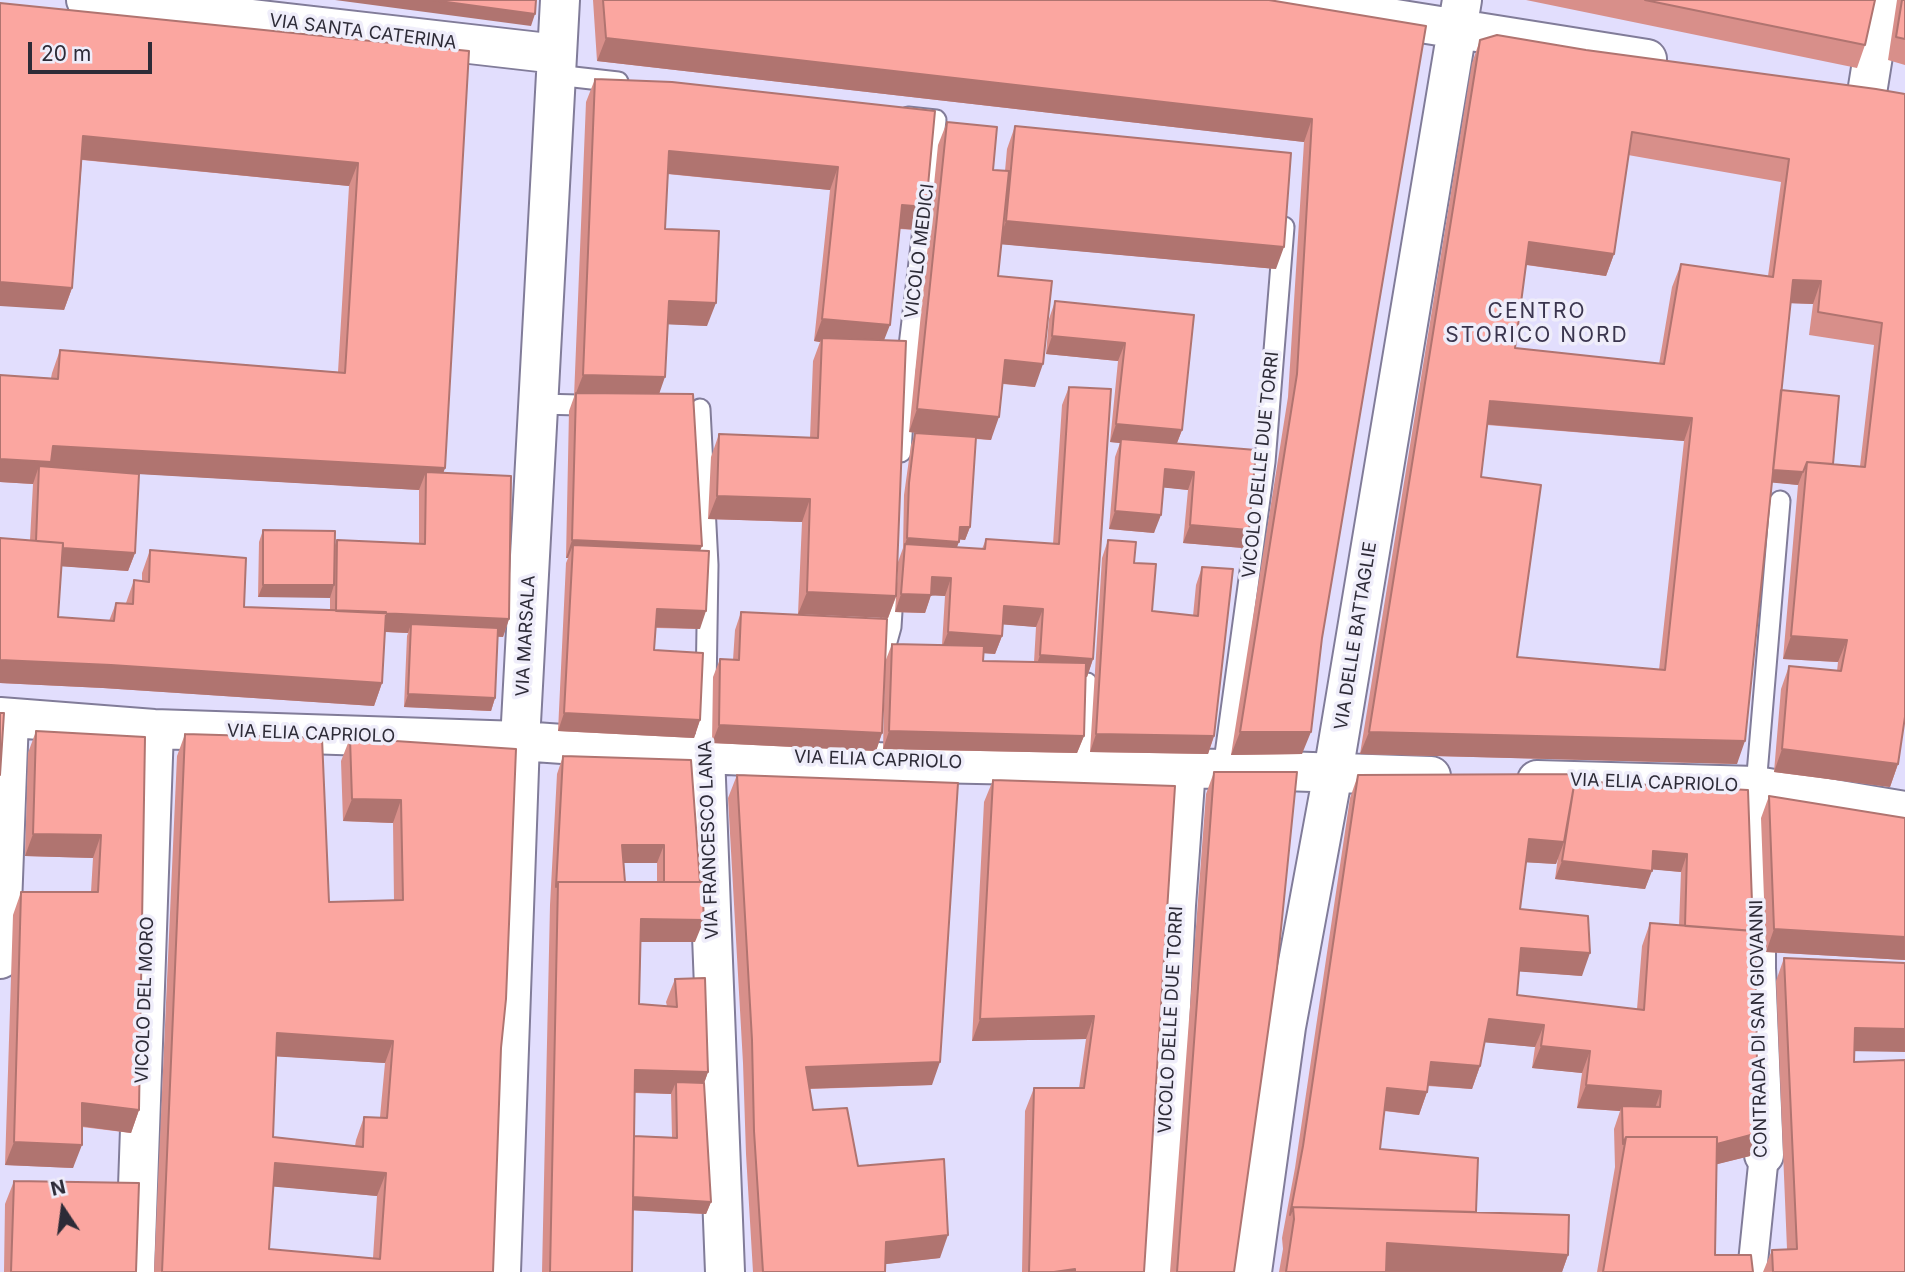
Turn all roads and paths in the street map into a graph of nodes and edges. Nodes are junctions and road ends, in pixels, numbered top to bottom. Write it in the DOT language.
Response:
graph roads {
  1 [pos="86,0"];
  2 [pos="560,0"];
  3 [pos="1276,0"];
  4 [pos="1882,0"];
  5 [pos="1459,15"];
  6 [pos="557,64"];
  7 [pos="1675,64"];
  8 [pos="638,84"];
  9 [pos="1905,101"];
  10 [pos="895,115"];
  11 [pos="1286,206"];
  12 [pos="539,404"];
  13 [pos="579,405"];
  14 [pos="700,409"];
  15 [pos="901,465"];
  16 [pos="1780,501"];
  17 [pos="895,559"];
  18 [pos="882,682"];
  19 [pos="1087,683"];
  20 [pos="5,718"];
  21 [pos="154,729"];
  22 [pos="520,741"];
  23 [pos="705,754"];
  24 [pos="1083,765"];
  25 [pos="1204,768"];
  26 [pos="1333,773"];
  27 [pos="1756,786"];
  28 [pos="1904,805"];
  29 [pos="0,959"];
  30 [pos="1756,968"];
  31 [pos="1797,969"];
  32 [pos="1764,1154"];
  33 [pos="135,1272"];
  34 [pos="501,1272"];
  35 [pos="725,1272"];
  36 [pos="1158,1272"];
  37 [pos="1252,1272"];
  38 [pos="1752,1272"];
  1 -- 6 [label="street, VIA SANTA CATERINA"];
  2 -- 6 [label="street, VIA MARSALA"];
  3 -- 5 [label="street"];
  4 -- 9 [label="street"];
  5 -- 7 [label="street"];
  5 -- 26 [label="street, VIA DELLE BATTAGLIE"];
  6 -- 8 [label="lane"];
  6 -- 12 [label="street, VIA MARSALA"];
  10 -- 15 [label="lane, VICOLO MEDICI"];
  11 -- 25 [label="lane, VICOLO DELLE DUE TORRI"];
  12 -- 13 [label="lane"];
  12 -- 22 [label="street, VIA MARSALA"];
  14 -- 23 [label="lane, VIA FRANCESCO LANA"];
  16 -- 27 [label="lane, VIA ELIA CAPRIOLO"];
  17 -- 18 [label="lane"];
  19 -- 24 [label="lane"];
  20 -- 21 [label="street, VIA ELIA CAPRIOLO"];
  20 -- 29 [label="street"];
  21 -- 22 [label="street, VIA ELIA CAPRIOLO"];
  21 -- 33 [label="street, VICOLO DEL MORO"];
  22 -- 23 [label="street, VIA ELIA CAPRIOLO"];
  22 -- 34 [label="street, VIA MARSALA"];
  23 -- 24 [label="street, VIA ELIA CAPRIOLO"];
  23 -- 35 [label="street, VIA FRANCESCO LANA"];
  24 -- 25 [label="street, VIA ELIA CAPRIOLO"];
  25 -- 26 [label="street, VIA ELIA CAPRIOLO"];
  25 -- 36 [label="street, VICOLO DELLE DUE TORRI"];
  26 -- 27 [label="street, VIA ELIA CAPRIOLO"];
  26 -- 37 [label="street, VIA DELLE BATTAGLIE"];
  27 -- 28 [label="street, VIA ELIA CAPRIOLO"];
  27 -- 30 [label="street, CONTRADA DI SAN GIOVANNI"];
  30 -- 31 [label="street"];
  30 -- 32 [label="street, CONTRADA DI SAN GIOVANNI"];
  32 -- 38 [label="street, CONTRADA DI SAN GIOVANNI"];
}
